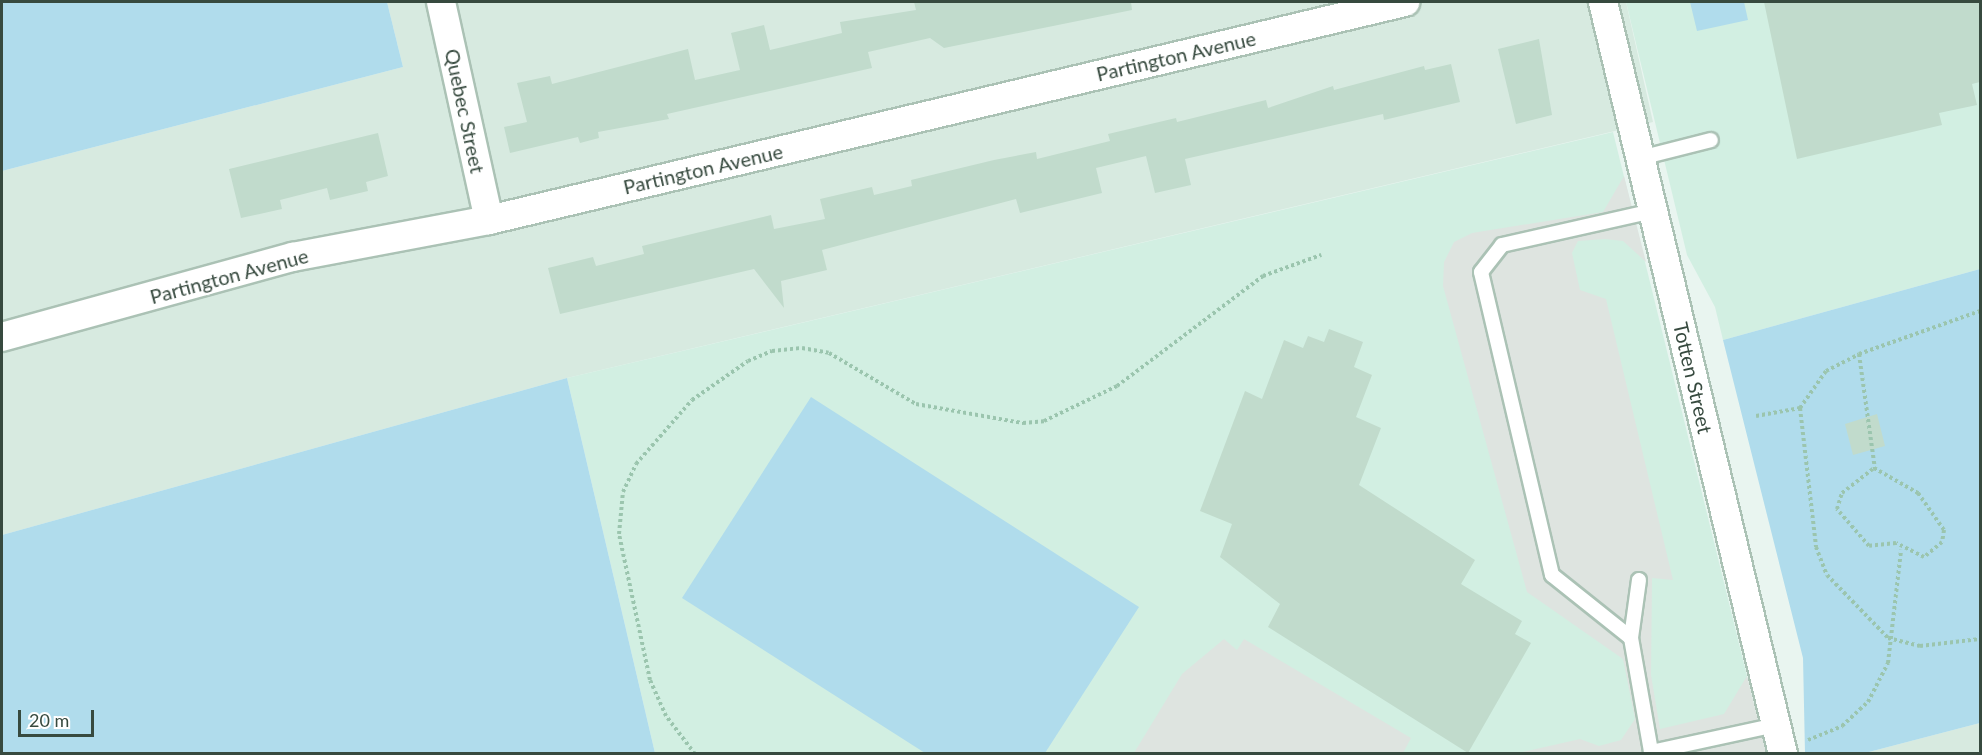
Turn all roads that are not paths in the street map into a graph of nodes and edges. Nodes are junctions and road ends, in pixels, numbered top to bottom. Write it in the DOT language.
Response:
graph roads {
  1 [pos="441,2"];
  2 [pos="1405,2"];
  3 [pos="1603,2"];
  4 [pos="1711,140"];
  5 [pos="1640,158"];
  6 [pos="1653,211"];
  7 [pos="489,220"];
  8 [pos="2,337"];
  9 [pos="1639,580"];
  10 [pos="1631,638"];
  11 [pos="1776,725"];
  12 [pos="1647,753"];
  13 [pos="1782,753"];
  1 -- 7 [label="street, Quebec Street"];
  2 -- 7 [label="street, Partington Avenue"];
  3 -- 5 [label="street, Totten Street"];
  4 -- 5 [label="lane"];
  5 -- 6 [label="street, Totten Street"];
  6 -- 10 [label="lane"];
  6 -- 11 [label="street, Totten Street"];
  7 -- 8 [label="street, Partington Avenue"];
  9 -- 10 [label="lane"];
  10 -- 12 [label="lane"];
  11 -- 12 [label="lane"];
  11 -- 13 [label="street, Totten Street"];
}
